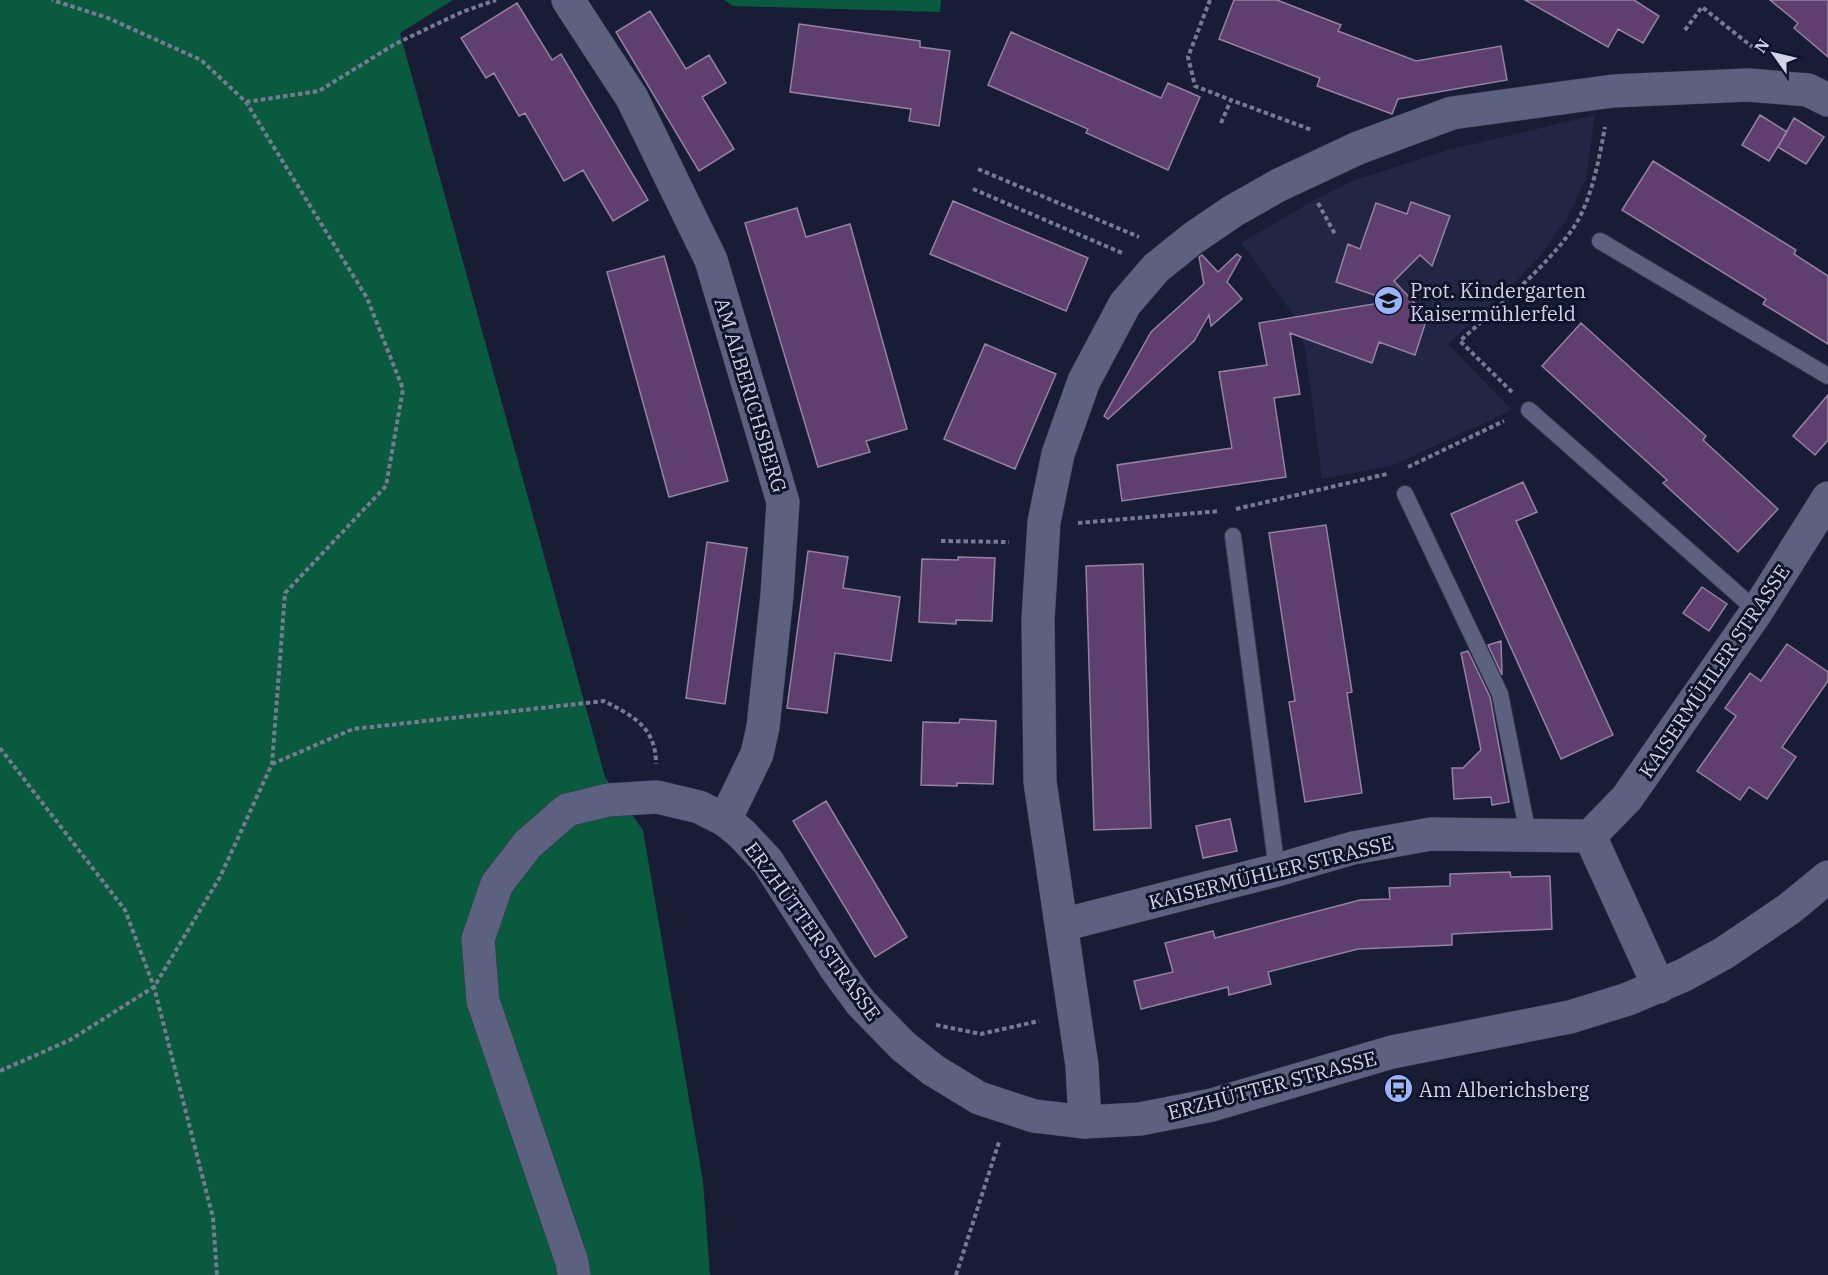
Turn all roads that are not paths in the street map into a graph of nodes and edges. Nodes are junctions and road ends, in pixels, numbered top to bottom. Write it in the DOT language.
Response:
graph roads {
  1 [pos="568,0"];
  2 [pos="1828,100"];
  3 [pos="1599,241"];
  4 [pos="1828,376"];
  5 [pos="1529,410"];
  6 [pos="1405,494"];
  7 [pos="1828,498"];
  8 [pos="1233,536"];
  9 [pos="1757,611"];
  10 [pos="725,820"];
  11 [pos="1528,834"];
  12 [pos="1590,836"];
  13 [pos="1277,870"];
  14 [pos="1828,877"];
  15 [pos="1062,926"];
  16 [pos="1659,987"];
  17 [pos="1085,1122"];
  18 [pos="574,1275"];
  1 -- 10 [label="street, AM ALBERICHSBERG"];
  2 -- 15 [label="street"];
  3 -- 4 [label="lane"];
  5 -- 9 [label="lane"];
  6 -- 11 [label="lane"];
  7 -- 9 [label="street, KAISERMÜHLER STRASSE"];
  8 -- 13 [label="lane"];
  9 -- 12 [label="street, KAISERMÜHLER STRASSE"];
  10 -- 17 [label="street, ERZHÜTTER STRASSE"];
  10 -- 18 [label="street, ERZHÜTTER STRASSE"];
  11 -- 12 [label="street, KAISERMÜHLER STRASSE"];
  11 -- 13 [label="street, KAISERMÜHLER STRASSE"];
  12 -- 16 [label="street"];
  13 -- 15 [label="street, KAISERMÜHLER STRASSE"];
  14 -- 16 [label="street, ERZHÜTTER STRASSE"];
  15 -- 17 [label="street"];
  16 -- 17 [label="street, ERZHÜTTER STRASSE"];
}
